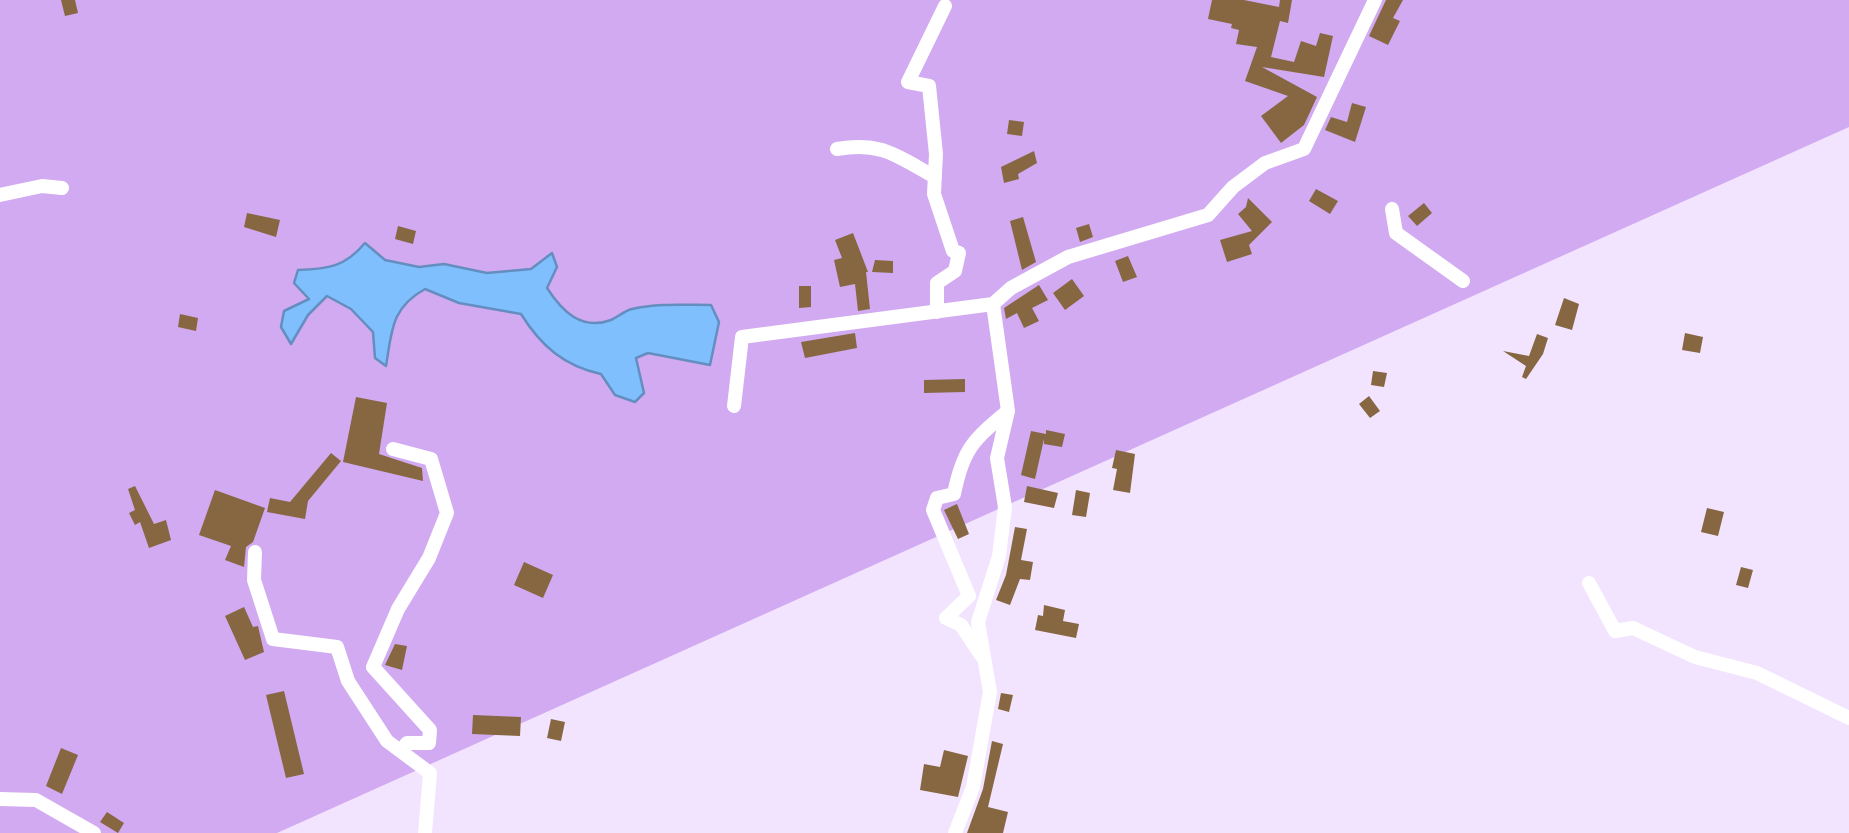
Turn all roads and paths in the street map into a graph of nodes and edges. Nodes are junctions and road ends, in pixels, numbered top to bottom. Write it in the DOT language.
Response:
graph roads {
  1 [pos="1374,0"];
  2 [pos="945,6"];
  3 [pos="837,148"];
  4 [pos="935,177"];
  5 [pos="62,188"];
  6 [pos="0,195"];
  7 [pos="1392,209"];
  8 [pos="1463,281"];
  9 [pos="993,304"];
  10 [pos="937,312"];
  11 [pos="734,406"];
  12 [pos="1008,411"];
  13 [pos="393,449"];
  14 [pos="255,552"];
  15 [pos="1590,583"];
  16 [pos="984,660"];
  17 [pos="1849,718"];
  18 [pos="401,751"];
  19 [pos="0,800"];
  20 [pos="94,833"];
  21 [pos="425,833"];
  22 [pos="955,833"];
  1 -- 9 [label="street"];
  2 -- 4 [label="street"];
  3 -- 4 [label="street"];
  4 -- 10 [label="street"];
  5 -- 6 [label="street"];
  7 -- 8 [label="street"];
  9 -- 10 [label="street"];
  9 -- 12 [label="street"];
  10 -- 11 [label="street"];
  12 -- 16 [label="street"];
  12 -- 16 [label="street"];
  13 -- 18 [label="street"];
  14 -- 18 [label="street"];
  15 -- 17 [label="street"];
  16 -- 22 [label="street"];
  18 -- 21 [label="street"];
  19 -- 20 [label="street"];
}
